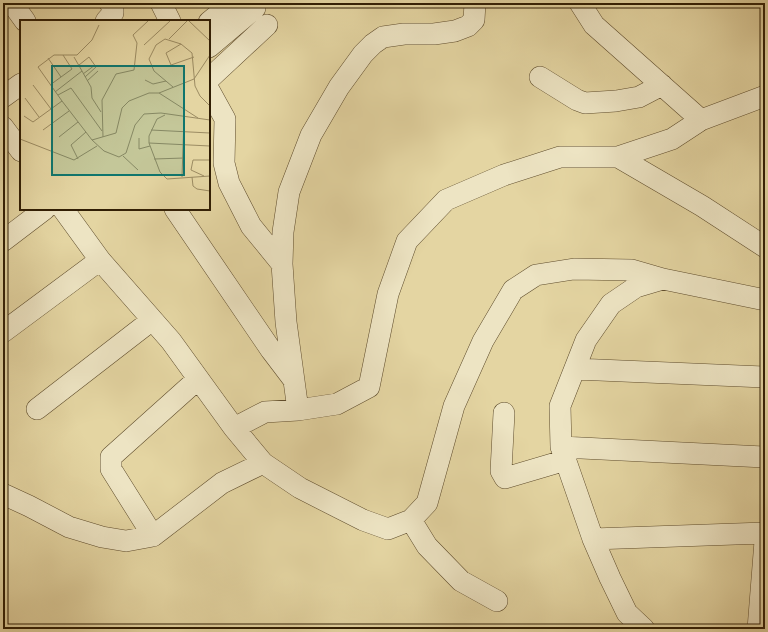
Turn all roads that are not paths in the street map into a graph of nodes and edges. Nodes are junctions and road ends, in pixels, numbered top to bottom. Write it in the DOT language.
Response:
graph roads {
  1 [pos="12,3"];
  2 [pos="110,3"];
  3 [pos="161,3"];
  4 [pos="232,3"];
  5 [pos="254,3"];
  6 [pos="475,3"];
  7 [pos="580,3"];
  8 [pos="24,20"];
  9 [pos="107,20"];
  10 [pos="170,20"];
  11 [pos="210,21"];
  12 [pos="267,25"];
  13 [pos="210,46"];
  14 [pos="540,77"];
  15 [pos="210,79"];
  16 [pos="20,85"];
  17 [pos="662,85"];
  18 [pos="210,92"];
  19 [pos="765,96"];
  20 [pos="3,97"];
  21 [pos="701,120"];
  22 [pos="3,127"];
  23 [pos="20,147"];
  24 [pos="618,157"];
  25 [pos="44,210"];
  26 [pos="64,210"];
  27 [pos="176,210"];
  28 [pos="3,242"];
  29 [pos="765,247"];
  30 [pos="100,260"];
  31 [pos="282,264"];
  32 [pos="663,279"];
  33 [pos="765,300"];
  34 [pos="152,320"];
  35 [pos="3,332"];
  36 [pos="575,369"];
  37 [pos="765,377"];
  38 [pos="198,379"];
  39 [pos="293,379"];
  40 [pos="37,409"];
  41 [pos="298,410"];
  42 [pos="504,413"];
  43 [pos="234,428"];
  44 [pos="563,454"];
  45 [pos="765,457"];
  46 [pos="263,463"];
  47 [pos="3,494"];
  48 [pos="411,520"];
  49 [pos="765,533"];
  50 [pos="153,536"];
  51 [pos="593,539"];
  52 [pos="765,541"];
  53 [pos="498,601"];
  54 [pos="644,629"];
  55 [pos="758,629"];
  1 -- 8 [label="street"];
  2 -- 9 [label="street"];
  3 -- 10 [label="street"];
  4 -- 11 [label="street"];
  5 -- 13 [label="street"];
  6 -- 31 [label="street"];
  7 -- 17 [label="street"];
  12 -- 15 [label="street"];
  14 -- 17 [label="street"];
  16 -- 20 [label="street"];
  17 -- 21 [label="street"];
  18 -- 31 [label="street"];
  19 -- 21 [label="street"];
  21 -- 24 [label="street"];
  22 -- 23 [label="street"];
  24 -- 29 [label="street"];
  24 -- 41 [label="street"];
  25 -- 28 [label="street"];
  26 -- 30 [label="street"];
  27 -- 39 [label="street"];
  30 -- 34 [label="street"];
  30 -- 35 [label="street"];
  31 -- 39 [label="street"];
  32 -- 33 [label="street"];
  32 -- 36 [label="street"];
  32 -- 48 [label="street"];
  34 -- 38 [label="street"];
  34 -- 40 [label="street"];
  36 -- 37 [label="street"];
  36 -- 44 [label="street"];
  38 -- 43 [label="street"];
  38 -- 50 [label="street"];
  39 -- 41 [label="street"];
  41 -- 43 [label="street"];
  42 -- 44 [label="street"];
  43 -- 46 [label="street"];
  44 -- 45 [label="street"];
  44 -- 51 [label="street"];
  46 -- 48 [label="street"];
  46 -- 50 [label="street"];
  47 -- 50 [label="street"];
  48 -- 53 [label="street"];
  49 -- 51 [label="street"];
  51 -- 54 [label="street"];
  52 -- 55 [label="street"];
}
